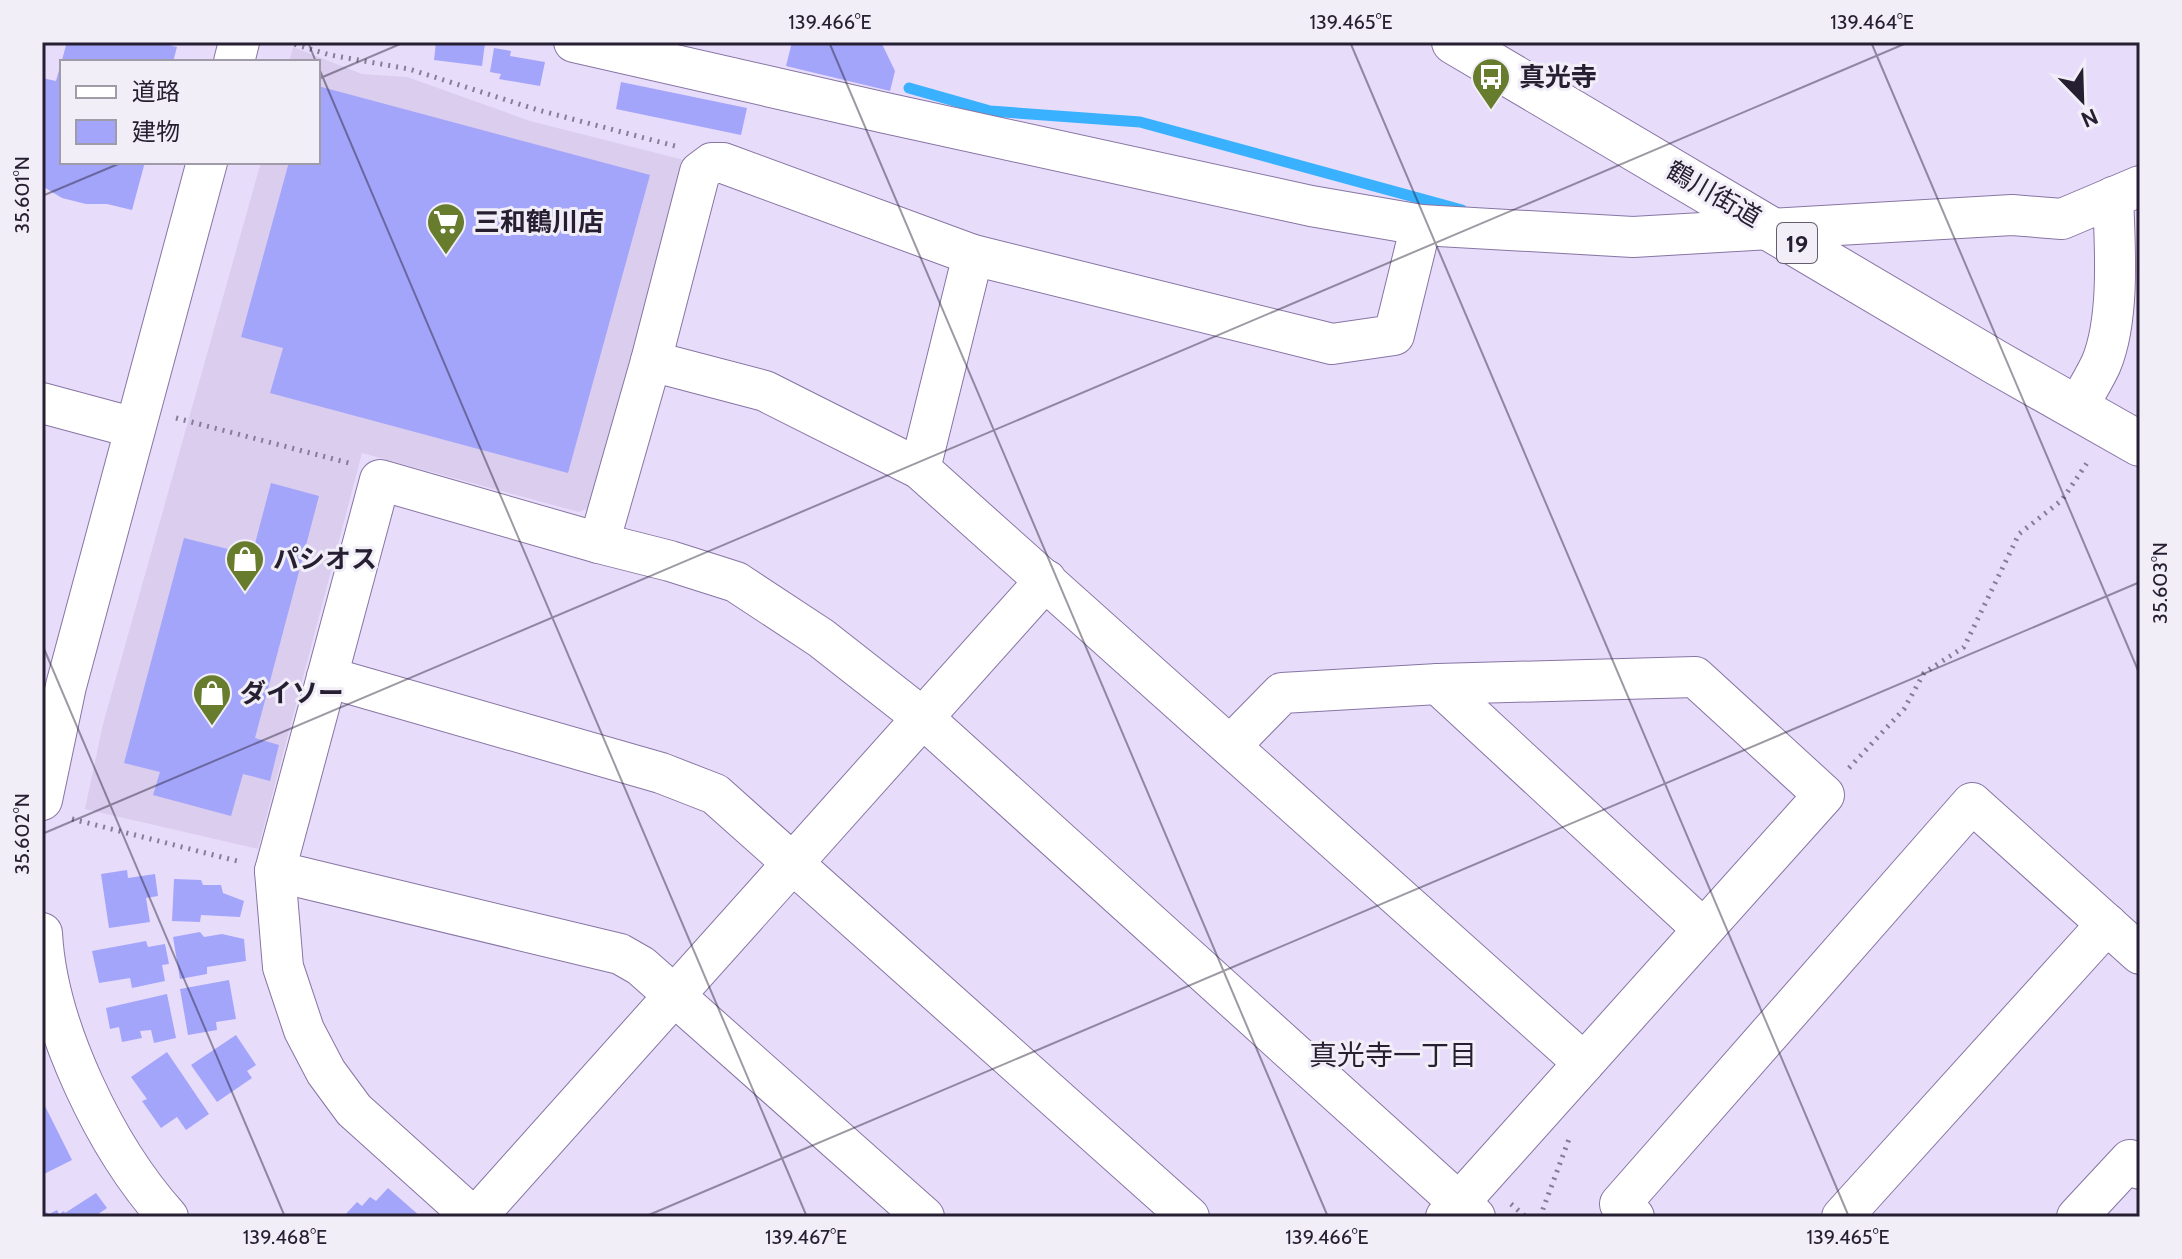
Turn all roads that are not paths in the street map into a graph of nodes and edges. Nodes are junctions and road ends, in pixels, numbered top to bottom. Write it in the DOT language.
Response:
graph roads {
  1 [pos="574,42"];
  2 [pos="1454,42"];
  3 [pos="206,164"];
  4 [pos="2127,191"];
  5 [pos="1421,225"];
  6 [pos="1774,230"];
  7 [pos="973,255"];
  8 [pos="651,361"];
  9 [pos="42,403"];
  10 [pos="2108,426"];
  11 [pos="135,428"];
  12 [pos="920,469"];
  13 [pos="599,543"];
  14 [pos="1046,580"];
  15 [pos="327,677"];
  16 [pos="1438,684"];
  17 [pos="923,718"];
  18 [pos="1231,745"];
  19 [pos="57,810"];
  20 [pos="794,862"];
  21 [pos="261,867"];
  22 [pos="2107,924"];
  23 [pos="1703,929"];
  24 [pos="42,933"];
  25 [pos="2140,954"];
  26 [pos="674,996"];
  27 [pos="1584,1063"];
  28 [pos="2140,1169"];
  29 [pos="1460,1212"];
  30 [pos="168,1217"];
  31 [pos="475,1217"];
  32 [pos="924,1217"];
  33 [pos="1189,1217"];
  34 [pos="1634,1217"];
  35 [pos="1842,1217"];
  36 [pos="2077,1217"];
  1 -- 5 [label="street"];
  2 -- 6 [label="main road, 鶴川街道 / 19"];
  3 -- 11 [label="street"];
  4 -- 6 [label="street"];
  4 -- 10 [label="street"];
  5 -- 6 [label="street"];
  5 -- 7 [label="street"];
  6 -- 10 [label="main road, 鶴川街道 / 19"];
  7 -- 8 [label="street"];
  7 -- 12 [label="street"];
  8 -- 12 [label="street"];
  8 -- 13 [label="street"];
  9 -- 11 [label="street"];
  11 -- 19 [label="street"];
  12 -- 14 [label="street"];
  13 -- 15 [label="street"];
  13 -- 17 [label="street"];
  14 -- 17 [label="street"];
  14 -- 18 [label="street"];
  15 -- 20 [label="street"];
  15 -- 21 [label="street"];
  16 -- 18 [label="street"];
  16 -- 23 [label="street"];
  16 -- 23 [label="street"];
  17 -- 20 [label="street"];
  17 -- 29 [label="street"];
  18 -- 27 [label="street"];
  20 -- 26 [label="street"];
  20 -- 33 [label="street"];
  21 -- 26 [label="street"];
  21 -- 31 [label="street"];
  22 -- 25 [label="street"];
  22 -- 34 [label="street"];
  22 -- 35 [label="street"];
  23 -- 27 [label="street"];
  24 -- 30 [label="street"];
  26 -- 31 [label="street"];
  26 -- 32 [label="street"];
  27 -- 29 [label="street"];
  28 -- 36 [label="street"];
}
